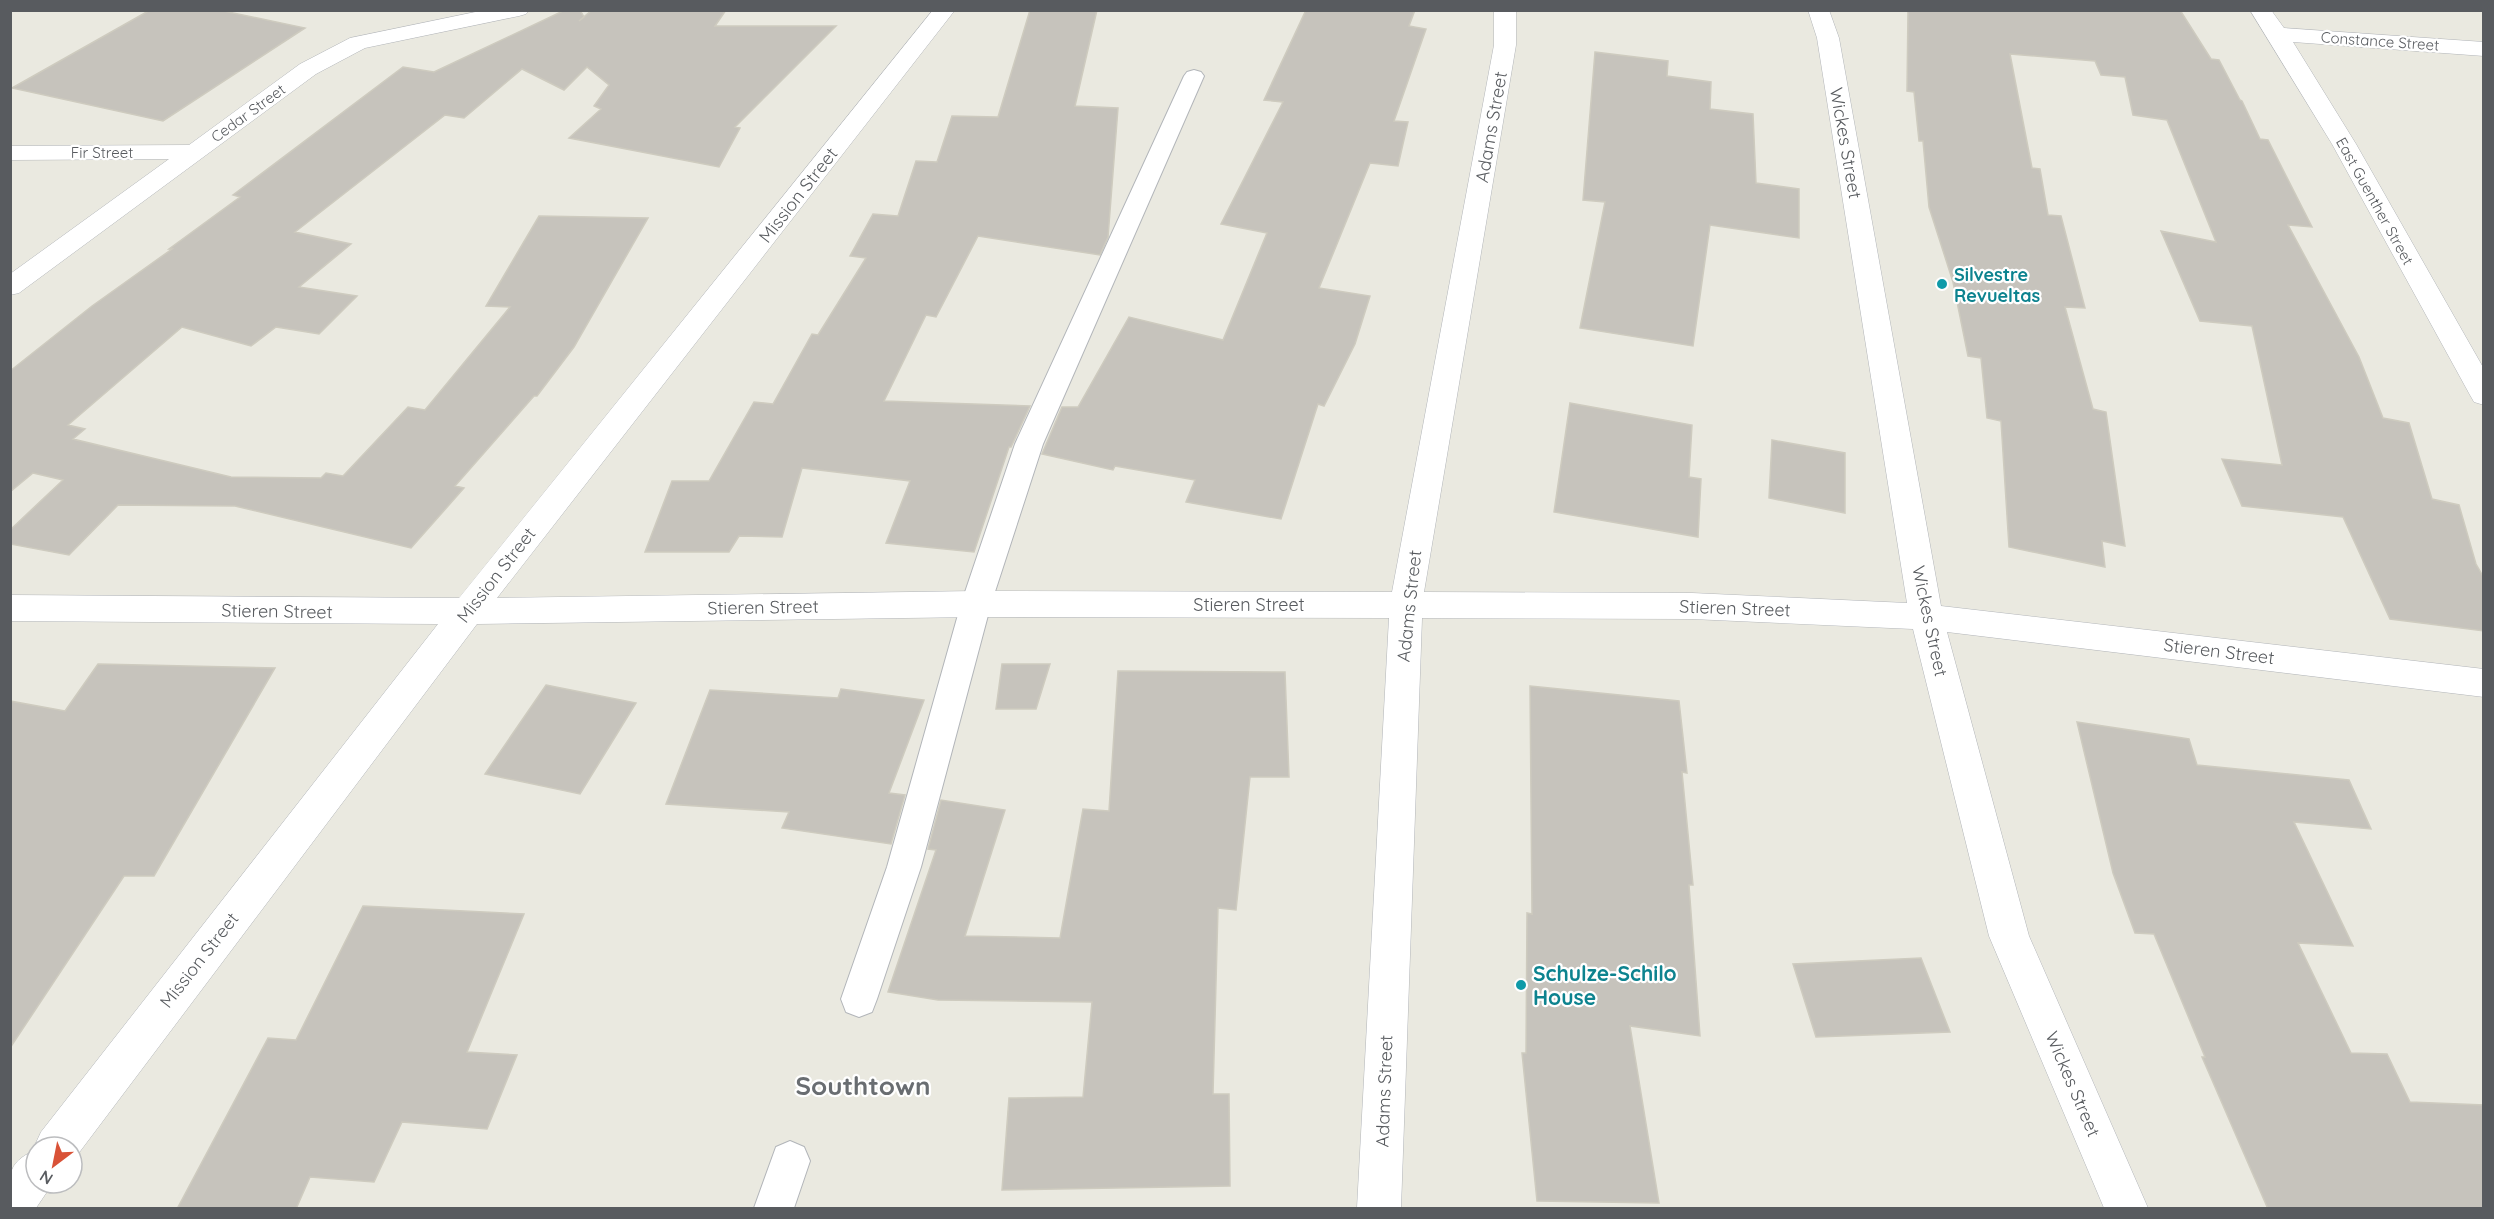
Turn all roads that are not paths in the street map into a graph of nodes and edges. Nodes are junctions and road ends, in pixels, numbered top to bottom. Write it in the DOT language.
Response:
graph roads {
  1 [pos="519,10"];
  2 [pos="945,10"];
  3 [pos="1505,10"];
  4 [pos="1818,10"];
  5 [pos="2260,10"];
  6 [pos="2277,34"];
  7 [pos="2484,49"];
  8 [pos="1194,76"];
  9 [pos="194,152"];
  10 [pos="10,153"];
  11 [pos="10,287"];
  12 [pos="2482,389"];
  13 [pos="976,604"];
  14 [pos="1406,604"];
  15 [pos="10,608"];
  16 [pos="467,612"];
  17 [pos="1926,616"];
  18 [pos="2484,683"];
  19 [pos="859,999"];
  20 [pos="65,1135"];
  21 [pos="790,1161"];
  22 [pos="24,1188"];
  23 [pos="10,1206"];
  24 [pos="774,1209"];
  25 [pos="1378,1209"];
  26 [pos="2126,1209"];
  1 -- 9 [label="street, Cedar Street"];
  2 -- 16 [label="street, Mission Street"];
  3 -- 14 [label="street, Adams Street"];
  4 -- 17 [label="street, Wickes Street"];
  5 -- 6 [label="street, East Guenther Street"];
  6 -- 7 [label="street, Constance Street"];
  6 -- 12 [label="street, East Guenther Street"];
  8 -- 13 [label="lane"];
  9 -- 10 [label="street, Fir Street"];
  9 -- 11 [label="street, Cedar Street"];
  13 -- 14 [label="street, Stieren Street"];
  13 -- 16 [label="street, Stieren Street"];
  13 -- 19 [label="lane"];
  14 -- 17 [label="street, Stieren Street"];
  14 -- 25 [label="street, Adams Street"];
  15 -- 16 [label="street, Stieren Street"];
  16 -- 20 [label="street, Mission Street"];
  17 -- 18 [label="street, Stieren Street"];
  17 -- 26 [label="street, Wickes Street"];
  21 -- 24 [label="lane"];
  22 -- 23 [label="street"];
}
